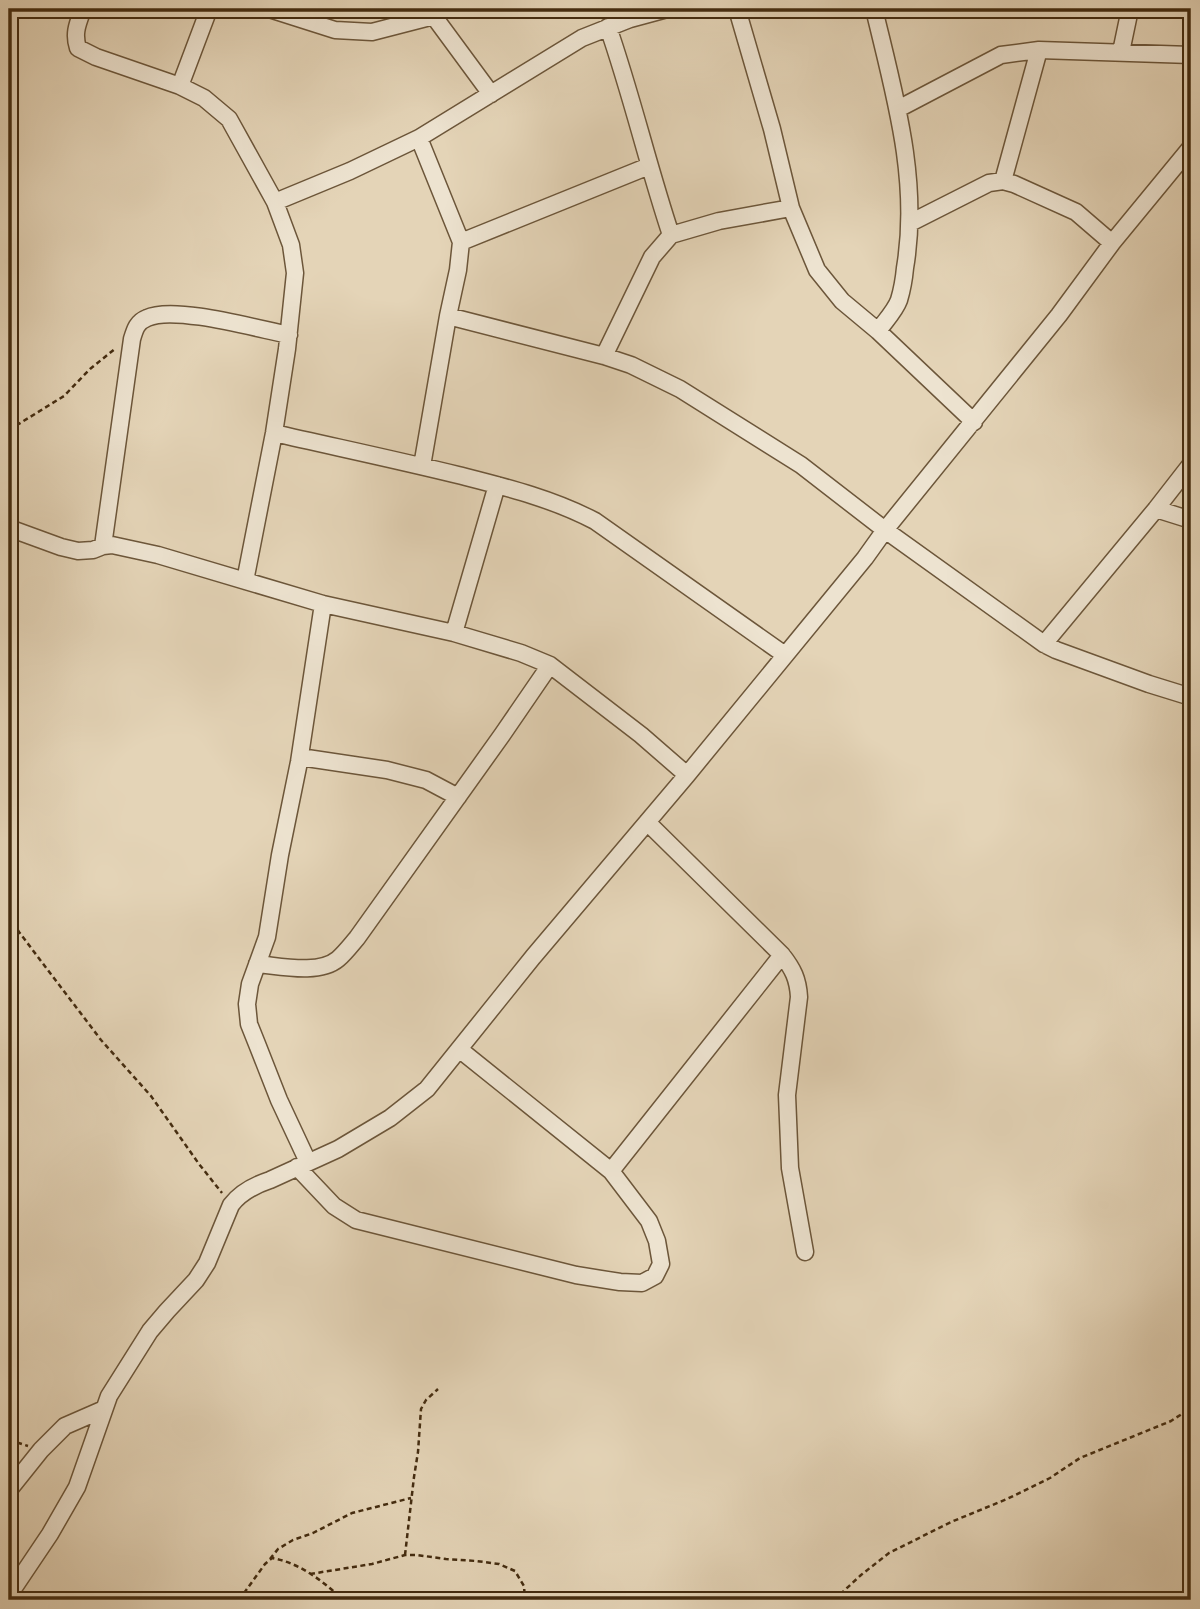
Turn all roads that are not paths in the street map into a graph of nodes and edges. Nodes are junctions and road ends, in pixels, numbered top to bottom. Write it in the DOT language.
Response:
graph roads {
  1 [pos="83,9"];
  2 [pos="209,9"];
  3 [pos="269,9"];
  4 [pos="667,9"];
  5 [pos="737,9"];
  6 [pos="874,9"];
  7 [pos="1130,9"];
  8 [pos="432,12"];
  9 [pos="608,27"];
  10 [pos="1039,50"];
  11 [pos="1121,52"];
  12 [pos="1191,55"];
  13 [pos="180,86"];
  14 [pos="491,94"];
  15 [pos="898,109"];
  16 [pos="419,138"];
  17 [pos="1188,157"];
  18 [pos="649,166"];
  19 [pos="1003,181"];
  20 [pos="275,202"];
  21 [pos="791,208"];
  22 [pos="910,223"];
  23 [pos="671,235"];
  24 [pos="461,242"];
  25 [pos="1112,243"];
  26 [pos="448,316"];
  27 [pos="878,331"];
  28 [pos="289,335"];
  29 [pos="604,356"];
  30 [pos="974,422"];
  31 [pos="274,433"];
  32 [pos="1191,464"];
  33 [pos="422,466"];
  34 [pos="497,485"];
  35 [pos="1156,509"];
  36 [pos="1191,520"];
  37 [pos="9,527"];
  38 [pos="885,530"];
  39 [pos="103,546"];
  40 [pos="245,581"];
  41 [pos="323,604"];
  42 [pos="454,633"];
  43 [pos="1044,644"];
  44 [pos="785,655"];
  45 [pos="550,665"];
  46 [pos="1191,697"];
  47 [pos="300,757"];
  48 [pos="687,775"];
  49 [pos="458,797"];
  50 [pos="647,822"];
  51 [pos="782,955"];
  52 [pos="257,964"];
  53 [pos="459,1049"];
  54 [pos="302,1165"];
  55 [pos="611,1171"];
  56 [pos="805,1251"];
  57 [pos="104,1409"];
  58 [pos="9,1490"];
  59 [pos="9,1595"];
  1 -- 13 [label="street"];
  2 -- 13 [label="street"];
  3 -- 8 [label="street"];
  4 -- 9 [label="street"];
  5 -- 21 [label="street"];
  6 -- 15 [label="street"];
  7 -- 11 [label="street"];
  8 -- 14 [label="street"];
  9 -- 14 [label="street"];
  9 -- 18 [label="street"];
  10 -- 11 [label="street"];
  10 -- 15 [label="street"];
  10 -- 19 [label="street"];
  11 -- 12 [label="street"];
  13 -- 20 [label="street"];
  14 -- 16 [label="street"];
  15 -- 22 [label="street"];
  16 -- 20 [label="street"];
  16 -- 24 [label="street"];
  17 -- 25 [label="street"];
  18 -- 23 [label="street"];
  18 -- 24 [label="street"];
  19 -- 22 [label="street"];
  19 -- 25 [label="street"];
  20 -- 28 [label="street"];
  21 -- 23 [label="street"];
  21 -- 27 [label="street"];
  22 -- 27 [label="street"];
  23 -- 29 [label="street"];
  24 -- 26 [label="street"];
  25 -- 30 [label="street"];
  26 -- 29 [label="street"];
  26 -- 33 [label="street"];
  27 -- 30 [label="street"];
  28 -- 31 [label="street"];
  28 -- 39 [label="street"];
  29 -- 38 [label="street"];
  30 -- 38 [label="street"];
  31 -- 33 [label="street"];
  31 -- 40 [label="street"];
  32 -- 35 [label="street"];
  33 -- 34 [label="street"];
  34 -- 42 [label="street"];
  34 -- 44 [label="street"];
  35 -- 36 [label="street"];
  35 -- 43 [label="street"];
  37 -- 39 [label="street"];
  38 -- 43 [label="street"];
  38 -- 44 [label="street"];
  39 -- 40 [label="street"];
  40 -- 41 [label="street"];
  41 -- 42 [label="street"];
  41 -- 47 [label="street"];
  42 -- 45 [label="street"];
  43 -- 46 [label="street"];
  44 -- 48 [label="street"];
  45 -- 48 [label="street"];
  45 -- 49 [label="street"];
  47 -- 49 [label="street"];
  47 -- 52 [label="street"];
  48 -- 50 [label="street"];
  49 -- 52 [label="street"];
  50 -- 51 [label="street"];
  50 -- 53 [label="street"];
  51 -- 55 [label="street"];
  51 -- 56 [label="street"];
  52 -- 54 [label="street"];
  53 -- 54 [label="street"];
  53 -- 55 [label="street"];
  54 -- 55 [label="street"];
  54 -- 57 [label="street"];
  57 -- 58 [label="street"];
  57 -- 59 [label="street"];
}
